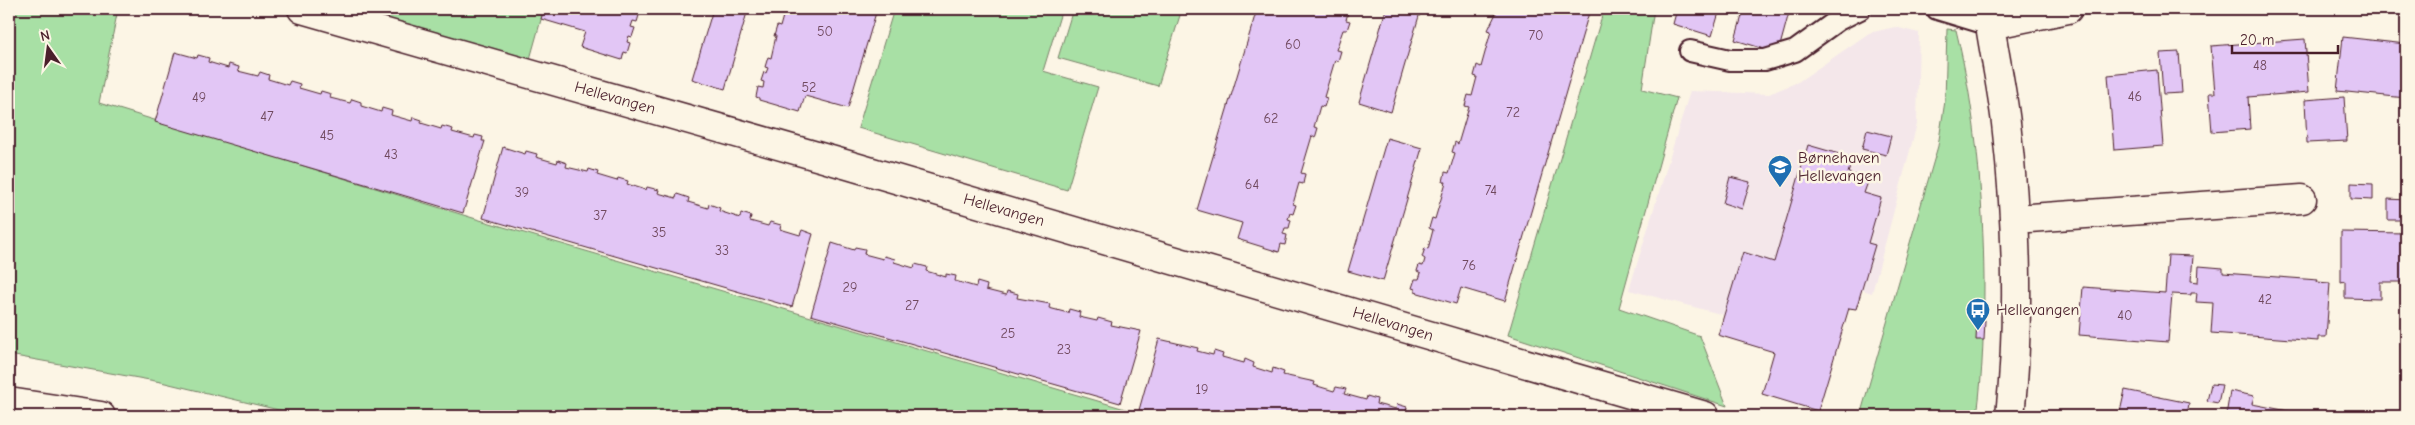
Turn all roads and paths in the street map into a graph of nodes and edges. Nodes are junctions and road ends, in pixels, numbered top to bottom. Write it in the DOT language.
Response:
graph roads {
  1 [pos="302,9"];
  2 [pos="1860,9"];
  3 [pos="1936,9"];
  4 [pos="2068,9"];
  5 [pos="1990,25"];
  6 [pos="1690,51"];
  7 [pos="2302,199"];
  8 [pos="2015,219"];
  9 [pos="9,402"];
  10 [pos="101,416"];
  11 [pos="1705,416"];
  12 [pos="2010,416"];
  1 -- 11 [label="street, Hellevangen"];
  2 -- 6 [label="lane"];
  3 -- 5 [label="lane"];
  4 -- 5 [label="street"];
  5 -- 8 [label="street"];
  7 -- 8 [label="street"];
  8 -- 12 [label="street"];
  9 -- 10 [label="street"];
}
